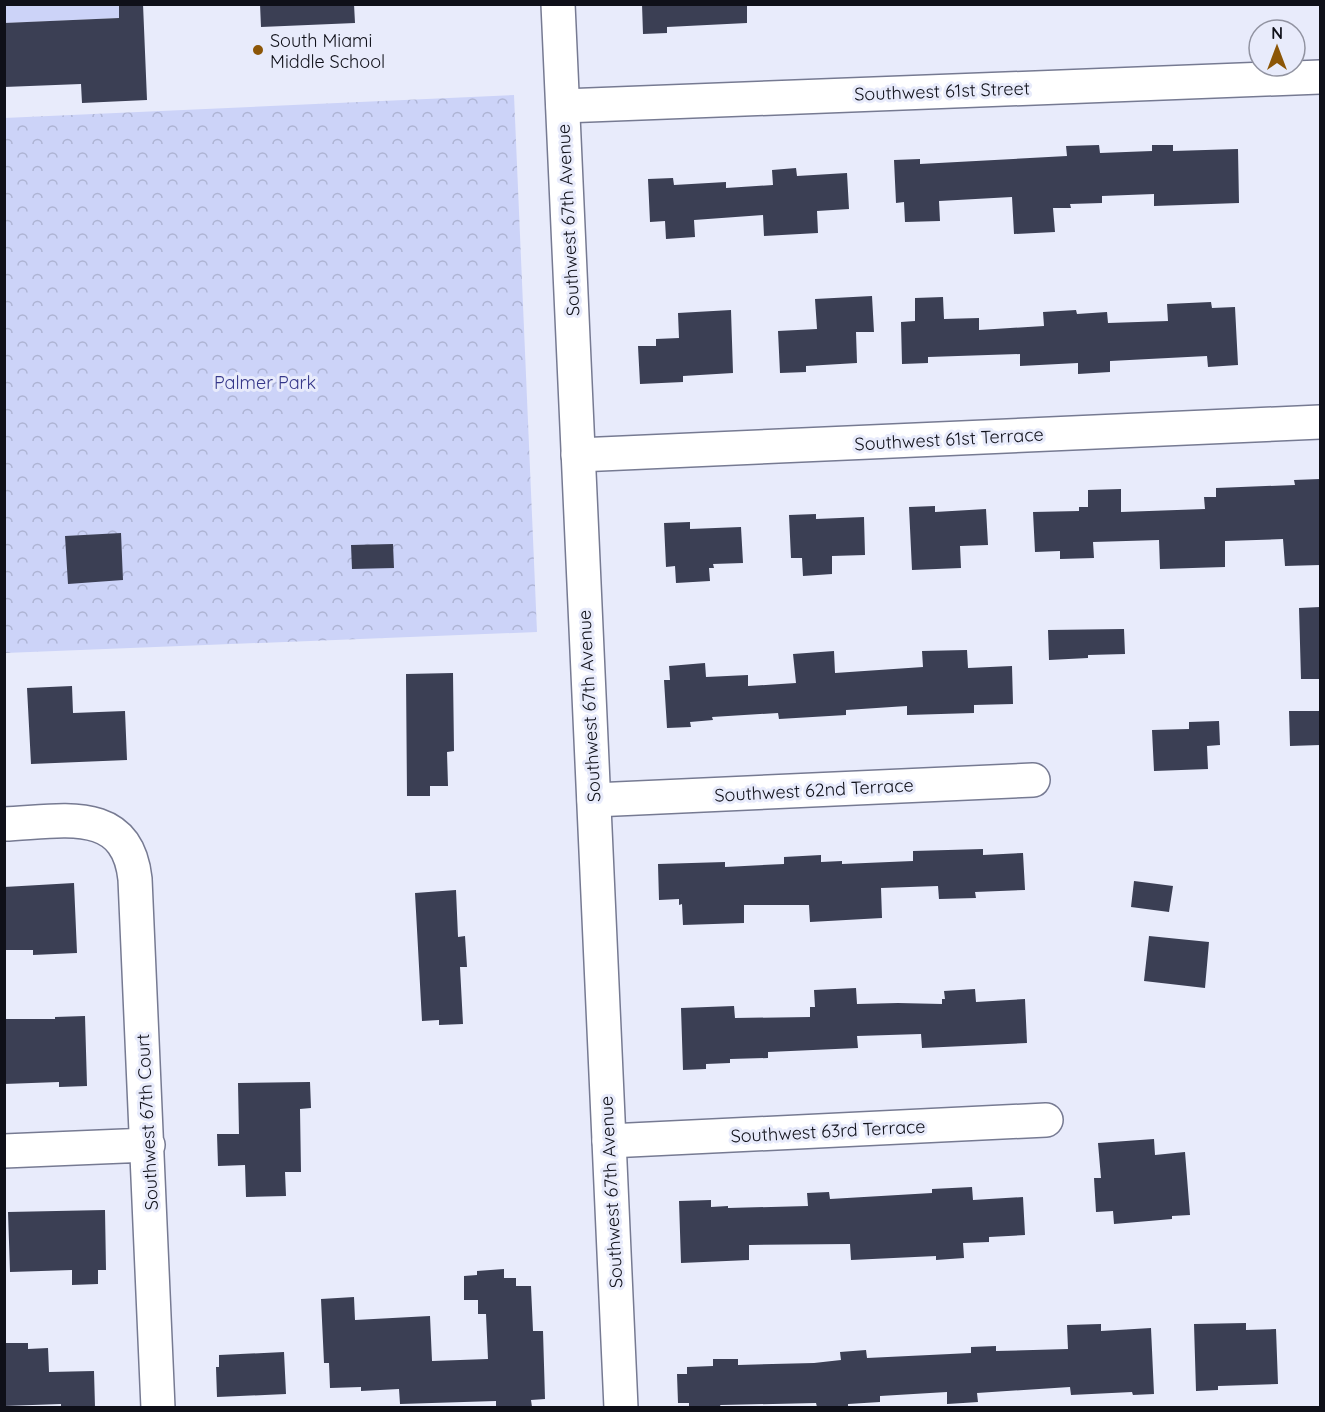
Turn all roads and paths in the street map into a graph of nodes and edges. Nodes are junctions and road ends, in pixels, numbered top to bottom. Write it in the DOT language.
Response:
graph roads {
  1 [pos="558,4"];
  2 [pos="1320,77"];
  3 [pos="563,106"];
  4 [pos="1320,422"];
  5 [pos="579,455"];
  6 [pos="1033,780"];
  7 [pos="594,800"];
  8 [pos="4,824"];
  9 [pos="1046,1120"];
  10 [pos="609,1141"];
  11 [pos="148,1145"];
  12 [pos="4,1151"];
  13 [pos="158,1407"];
  14 [pos="621,1407"];
  1 -- 3 [label="street, Southwest 67th Avenue"];
  2 -- 3 [label="street, Southwest 61st Street"];
  3 -- 5 [label="street, Southwest 67th Avenue"];
  4 -- 5 [label="street, Southwest 61st Terrace"];
  5 -- 7 [label="street, Southwest 67th Avenue"];
  6 -- 7 [label="street, Southwest 62nd Terrace"];
  7 -- 10 [label="street, Southwest 67th Avenue"];
  8 -- 11 [label="street, Southwest 67th Court"];
  9 -- 10 [label="street, Southwest 63rd Terrace"];
  10 -- 14 [label="street, Southwest 67th Avenue"];
  11 -- 12 [label="street"];
  11 -- 13 [label="street, Southwest 67th Court"];
}
